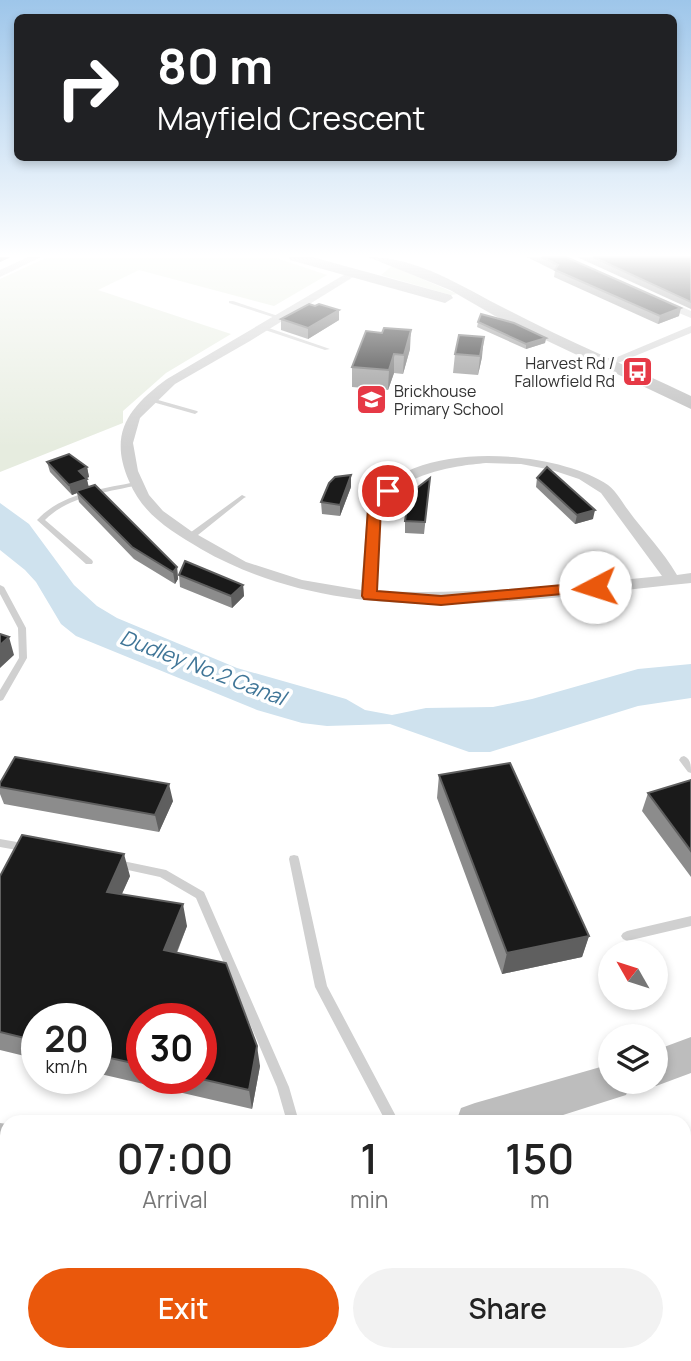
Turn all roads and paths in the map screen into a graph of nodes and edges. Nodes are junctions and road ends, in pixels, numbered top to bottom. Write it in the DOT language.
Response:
graph roads {
  1 [pos="272,321"];
  2 [pos="517,321"];
  3 [pos="261,327"];
  4 [pos="691,329"];
  5 [pos="327,349"];
  6 [pos="609,363"];
  7 [pos="151,400"];
  8 [pos="691,402"];
  9 [pos="195,412"];
  10 [pos="136,484"];
  11 [pos="242,497"];
  12 [pos="190,537"];
  13 [pos="89,562"];
  14 [pos="691,578"];
  15 [pos="673,580"];
  16 [pos="0,587"];
  17 [pos="369,596"];
  18 [pos="0,698"];
  19 [pos="0,843"];
  20 [pos="40,850"];
  21 [pos="294,859"];
  22 [pos="108,863"];
  23 [pos="691,921"];
  24 [pos="627,936"];
  25 [pos="691,1055"];
  26 [pos="668,1064"];
  27 [pos="598,1086"];
  28 [pos="291,1115"];
  29 [pos="389,1115"];
  30 [pos="499,1115"];
  1 -- 3 [label="street"];
  2 -- 6 [label="street"];
  3 -- 5 [label="lane"];
  3 -- 7 [label="street"];
  4 -- 6 [label="street"];
  6 -- 8 [label="street"];
  7 -- 9 [label="lane"];
  7 -- 10 [label="street"];
  10 -- 12 [label="street"];
  10 -- 13 [label="lane"];
  11 -- 12 [label="lane"];
  12 -- 17 [label="street"];
  14 -- 15 [label="street"];
  15 -- 17 [label="street"];
  15 -- 17 [label="street"];
  16 -- 18 [label="lane"];
  19 -- 20 [label="lane"];
  21 -- 29 [label="lane"];
  22 -- 28 [label="lane"];
  23 -- 24 [label="lane"];
  25 -- 26 [label="street"];
  27 -- 30 [label="street"];
}
